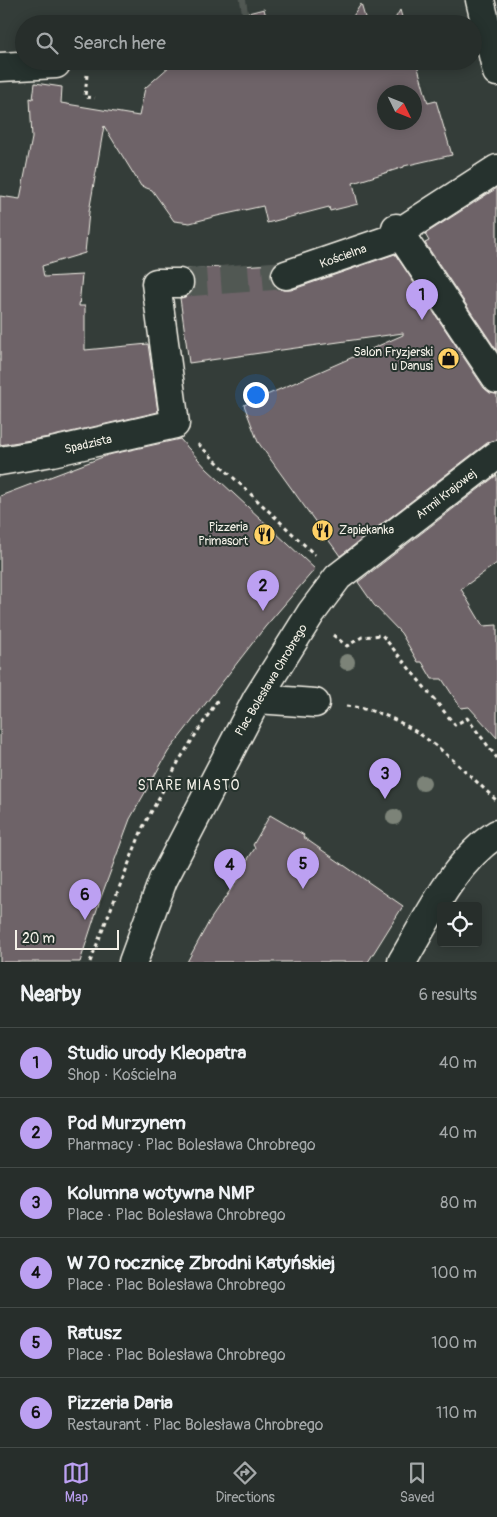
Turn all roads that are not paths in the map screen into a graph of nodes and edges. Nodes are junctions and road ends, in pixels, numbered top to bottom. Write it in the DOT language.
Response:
graph roads {
  1 [pos="480,0"];
  2 [pos="15,66"];
  3 [pos="0,67"];
  4 [pos="497,72"];
  5 [pos="497,169"];
  6 [pos="398,232"];
  7 [pos="286,275"];
  8 [pos="178,282"];
  9 [pos="497,378"];
  10 [pos="497,455"];
  11 [pos="0,461"];
  12 [pos="326,591"];
  13 [pos="257,699"];
  14 [pos="316,703"];
  15 [pos="497,834"];
  16 [pos="133,962"];
  17 [pos="402,962"];
  1 -- 4 [label="street"];
  2 -- 3 [label="street"];
  5 -- 6 [label="street, Kościelna"];
  6 -- 7 [label="street, Kościelna"];
  6 -- 9 [label="street"];
  8 -- 11 [label="street, Spadzista"];
  10 -- 12 [label="street, Armii Krajowej"];
  12 -- 13 [label="street, Plac Bolesława Chrobrego"];
  13 -- 14 [label="street"];
  13 -- 16 [label="street, Plac Bolesława Chrobrego"];
  15 -- 17 [label="street"];
}
